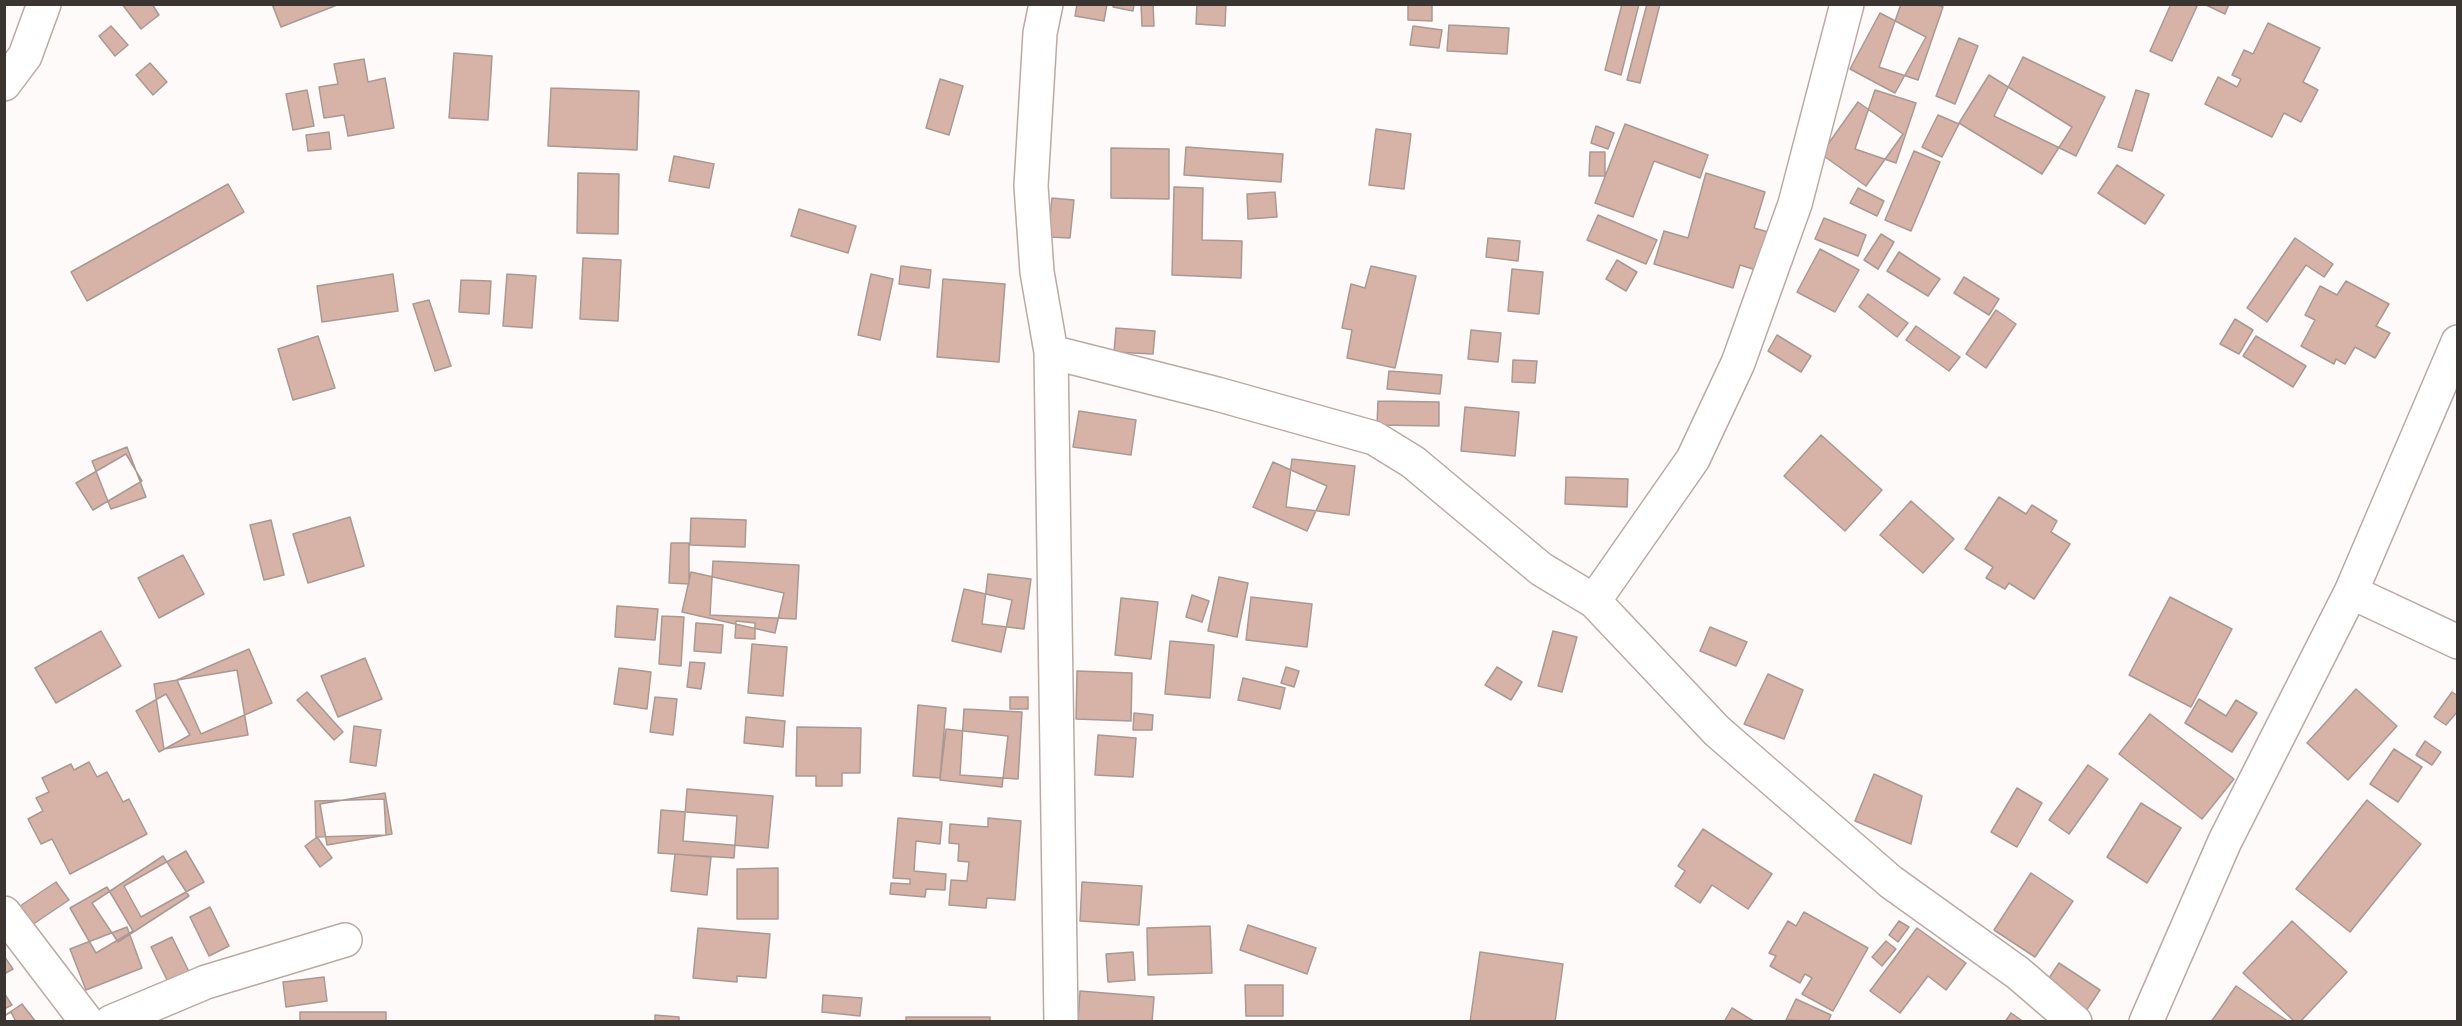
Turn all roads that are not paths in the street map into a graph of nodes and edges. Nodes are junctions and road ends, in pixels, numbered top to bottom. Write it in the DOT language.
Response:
graph roads {
  1 [pos="44,4"];
  2 [pos="1046,4"];
  3 [pos="1847,4"];
  4 [pos="4,84"];
  5 [pos="2457,342"];
  6 [pos="1051,352"];
  7 [pos="2351,592"];
  8 [pos="1594,601"];
  9 [pos="2457,642"];
  10 [pos="4,913"];
  11 [pos="345,940"];
  12 [pos="87,1022"];
  13 [pos="111,1022"];
  14 [pos="1061,1022"];
  15 [pos="2074,1022"];
  16 [pos="2146,1022"];
  1 -- 4 [label="street"];
  2 -- 6 [label="street"];
  3 -- 8 [label="street"];
  5 -- 7 [label="street"];
  6 -- 8 [label="street"];
  6 -- 14 [label="street"];
  7 -- 9 [label="street"];
  7 -- 16 [label="street"];
  8 -- 15 [label="street"];
  10 -- 12 [label="street"];
  11 -- 13 [label="street"];
}
